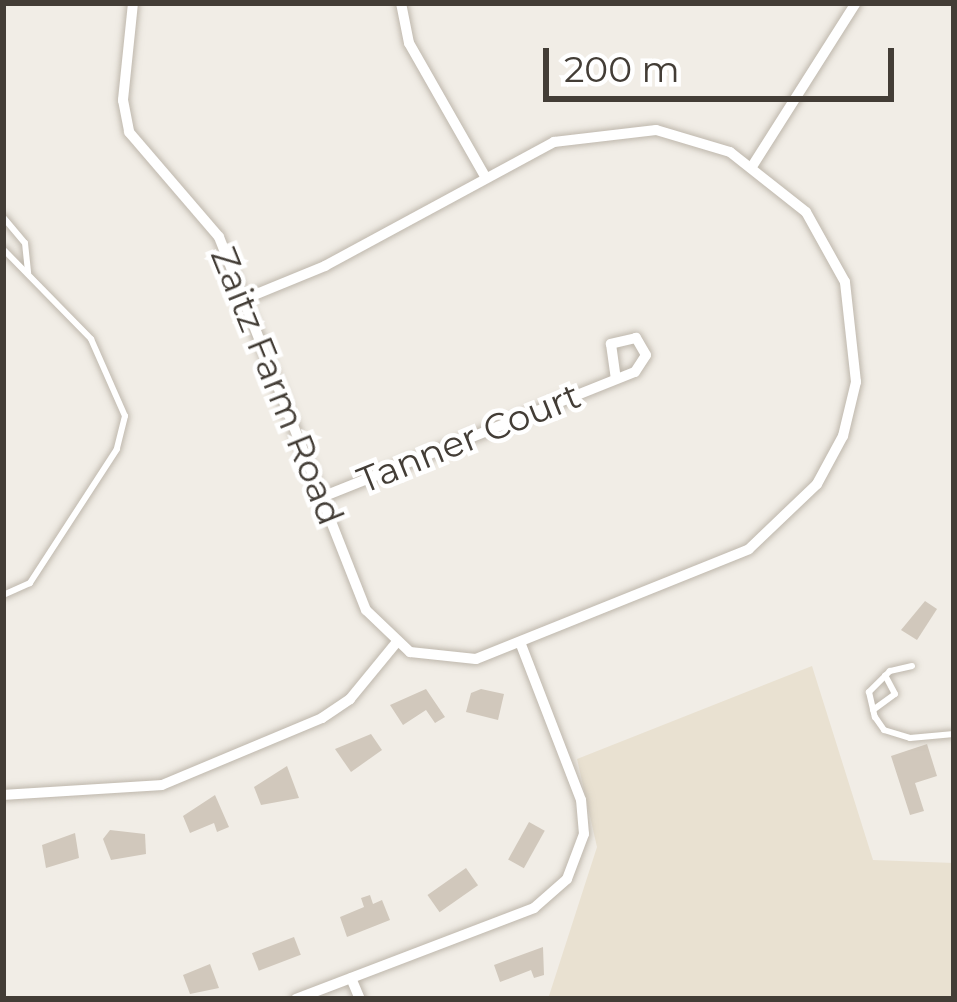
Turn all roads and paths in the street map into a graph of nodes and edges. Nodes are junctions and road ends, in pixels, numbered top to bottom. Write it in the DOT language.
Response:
graph roads {
  1 [pos="133,3"];
  2 [pos="401,3"];
  3 [pos="856,3"];
  4 [pos="753,164"];
  5 [pos="484,176"];
  6 [pos="3,217"];
  7 [pos="3,249"];
  8 [pos="28,277"];
  9 [pos="244,299"];
  10 [pos="616,380"];
  11 [pos="322,497"];
  12 [pos="3,595"];
  13 [pos="520,642"];
  14 [pos="396,643"];
  15 [pos="912,666"];
  16 [pos="885,675"];
  17 [pos="872,710"];
  18 [pos="954,734"];
  19 [pos="3,795"];
  20 [pos="351,978"];
  21 [pos="296,999"];
  22 [pos="360,999"];
  1 -- 9 [label="street, Zaitz Farm Road"];
  2 -- 5 [label="street"];
  3 -- 4 [label="street"];
  4 -- 5 [label="street"];
  4 -- 13 [label="street"];
  5 -- 9 [label="street"];
  6 -- 8 [label="lane"];
  7 -- 8 [label="lane"];
  8 -- 12 [label="lane"];
  9 -- 11 [label="street, Zaitz Farm Road"];
  10 -- 11 [label="street, Tanner Court"];
  11 -- 14 [label="street, Zaitz Farm Road"];
  13 -- 14 [label="street"];
  13 -- 20 [label="street"];
  14 -- 19 [label="street"];
  15 -- 16 [label="lane"];
  16 -- 17 [label="lane"];
  16 -- 17 [label="lane"];
  17 -- 18 [label="lane"];
  20 -- 21 [label="street"];
  20 -- 22 [label="street"];
}
